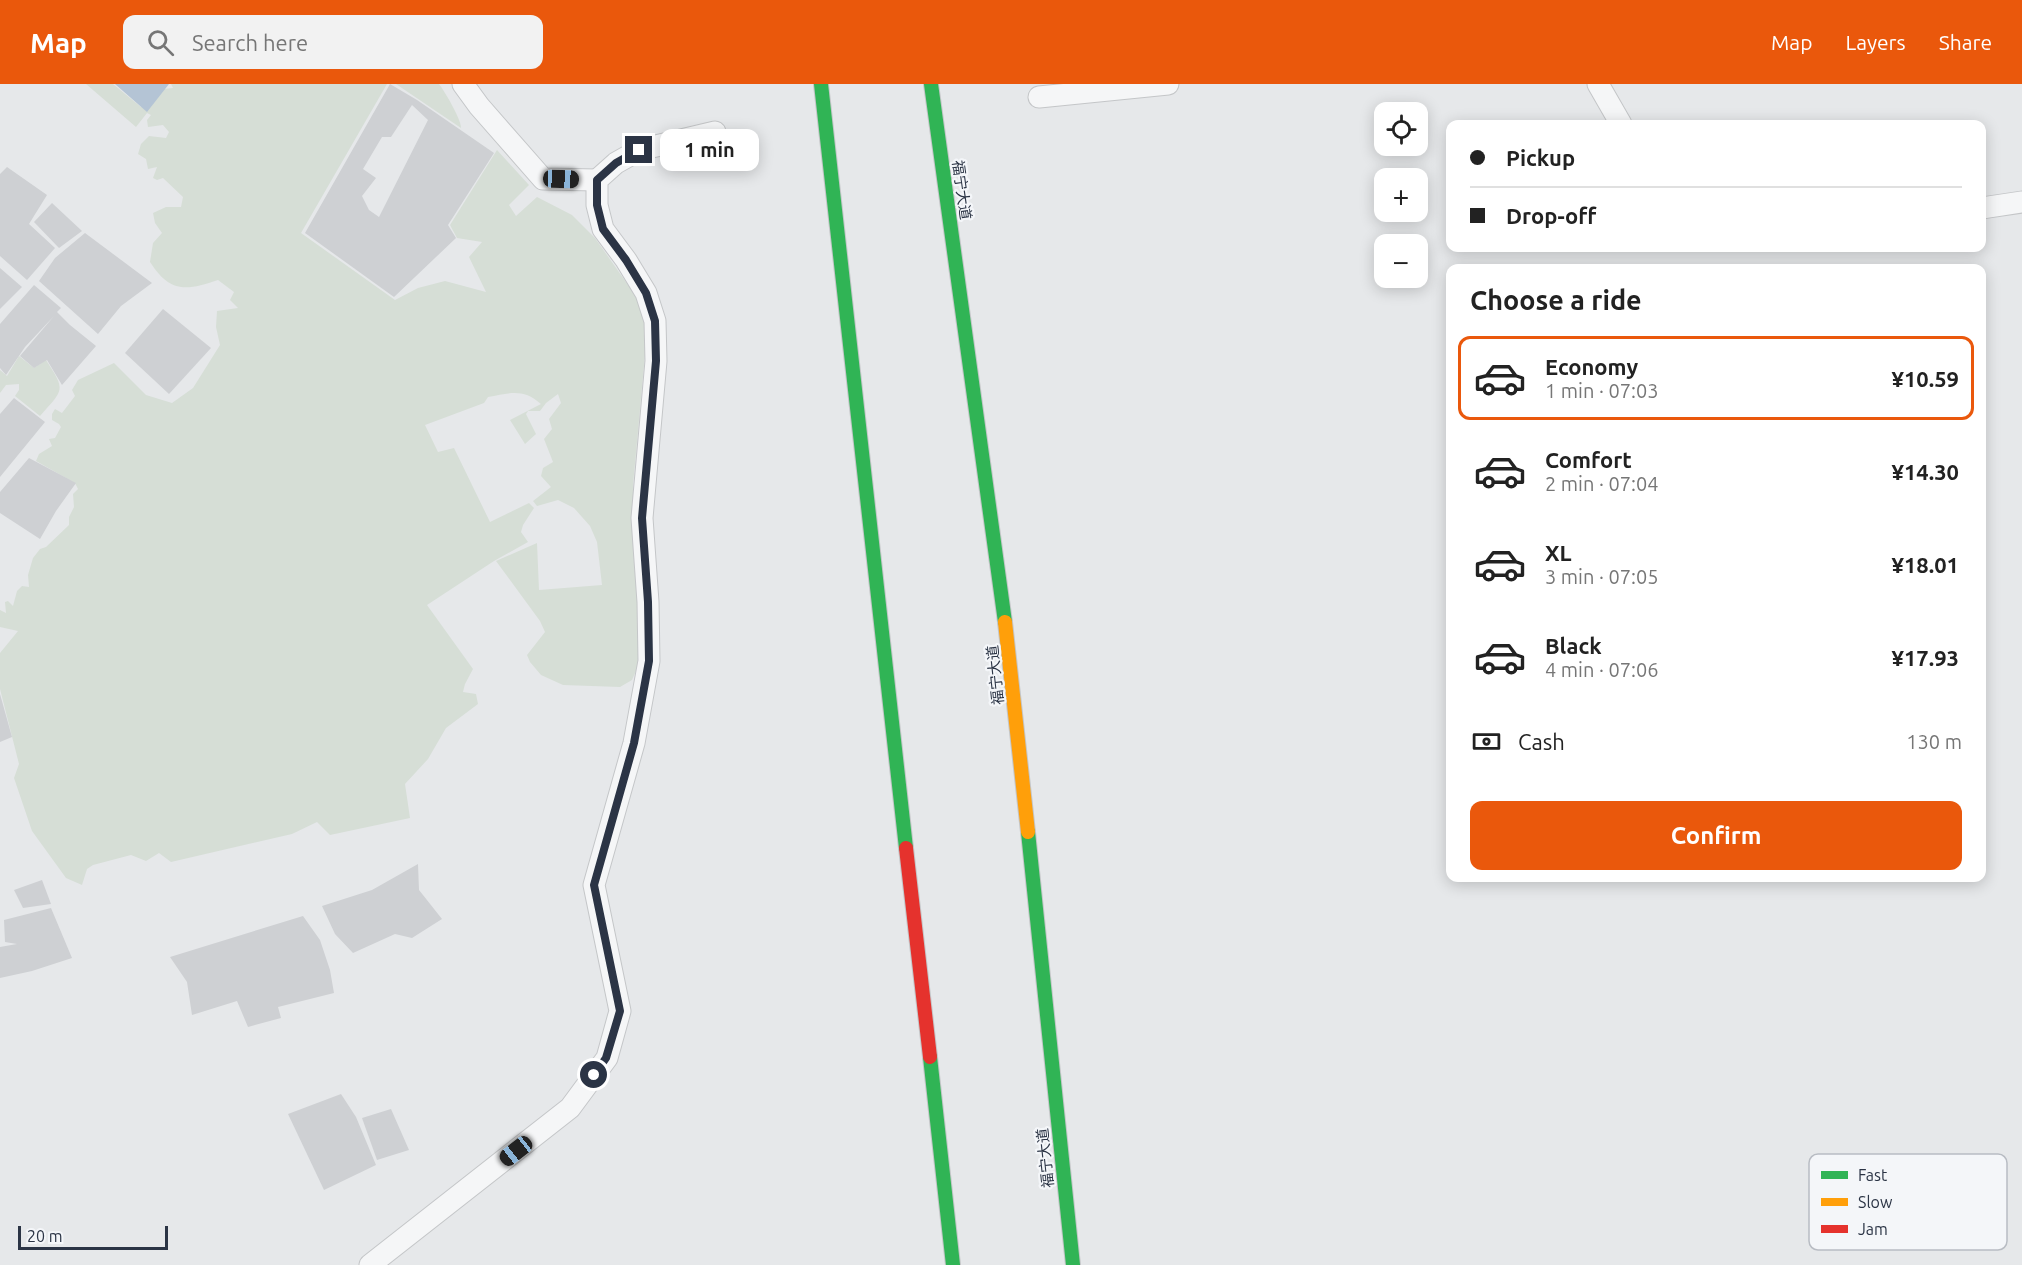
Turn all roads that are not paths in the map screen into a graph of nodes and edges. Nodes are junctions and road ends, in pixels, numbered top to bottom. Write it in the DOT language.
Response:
graph roads {
  1 [pos="463,84"];
  2 [pos="821,84"];
  3 [pos="931,84"];
  4 [pos="1168,84"];
  5 [pos="1598,84"];
  6 [pos="1038,97"];
  7 [pos="1619,120"];
  8 [pos="716,132"];
  9 [pos="597,180"];
  10 [pos="2022,202"];
  11 [pos="1986,207"];
  12 [pos="370,1265"];
  13 [pos="953,1265"];
  14 [pos="1073,1265"];
  1 -- 9 [label="lane"];
  2 -- 13 [label="street"];
  3 -- 14 [label="street, 福宁大道"];
  4 -- 6 [label="lane"];
  5 -- 7 [label="lane"];
  8 -- 9 [label="lane"];
  9 -- 12 [label="lane"];
  10 -- 11 [label="lane"];
}
